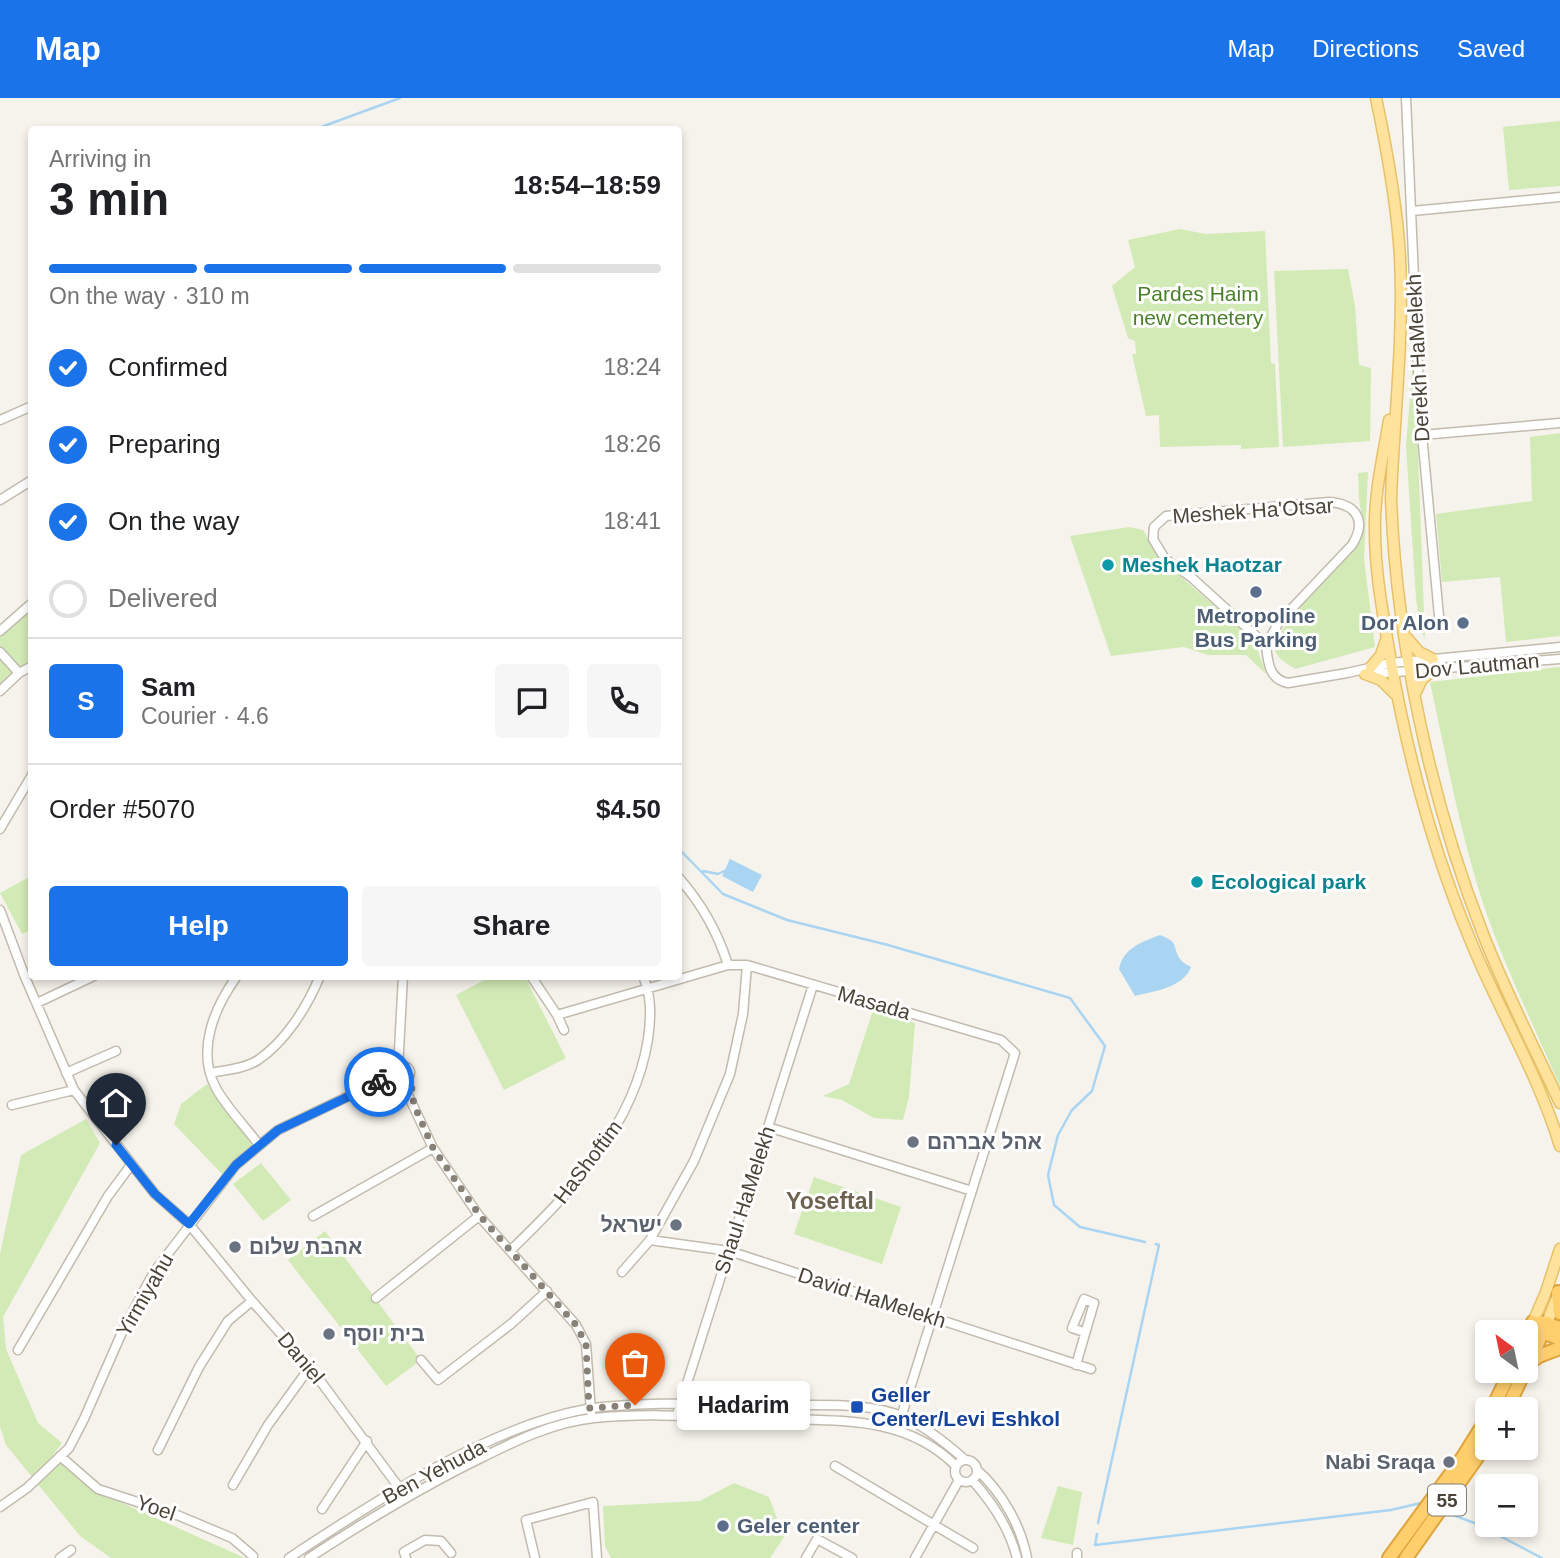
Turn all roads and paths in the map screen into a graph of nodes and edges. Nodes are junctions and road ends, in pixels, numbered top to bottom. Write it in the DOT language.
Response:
graph roads {
  1 [pos="1376,98"];
  2 [pos="1406,98"];
  3 [pos="1560,197"];
  4 [pos="1412,211"];
  5 [pos="1397,372"];
  6 [pos="28,408"];
  7 [pos="0,420"];
  8 [pos="1560,423"];
  9 [pos="1422,435"];
  10 [pos="28,482"];
  11 [pos="0,500"];
  12 [pos="28,606"];
  13 [pos="1439,617"];
  14 [pos="0,631"];
  15 [pos="1273,632"];
  16 [pos="1404,632"];
  17 [pos="1256,636"];
  18 [pos="1387,636"];
  19 [pos="1266,645"];
  20 [pos="1560,647"];
  21 [pos="0,652"];
  22 [pos="1433,659"];
  23 [pos="1560,659"];
  24 [pos="1410,661"];
  25 [pos="28,668"];
  26 [pos="1392,668"];
  27 [pos="1368,670"];
  28 [pos="1434,670"];
  29 [pos="1412,672"];
  30 [pos="19,673"];
  31 [pos="0,691"];
  32 [pos="1416,696"];
  33 [pos="1397,697"];
  34 [pos="28,782"];
  35 [pos="0,829"];
  36 [pos="682,882"];
  37 [pos="0,910"];
  38 [pos="729,965"];
  39 [pos="747,965"];
  40 [pos="682,978"];
  41 [pos="86,980"];
  42 [pos="235,980"];
  43 [pos="318,980"];
  44 [pos="403,980"];
  45 [pos="534,980"];
  46 [pos="645,980"];
  47 [pos="676,980"];
  48 [pos="813,985"];
  49 [pos="648,988"];
  50 [pos="37,1003"];
  51 [pos="557,1015"];
  52 [pos="564,1030"];
  53 [pos="398,1037"];
  54 [pos="116,1051"];
  55 [pos="409,1071"];
  56 [pos="66,1073"];
  57 [pos="210,1073"];
  58 [pos="398,1074"];
  59 [pos="74,1090"];
  60 [pos="1560,1103"];
  61 [pos="12,1105"];
  62 [pos="414,1105"];
  63 [pos="768,1127"];
  64 [pos="259,1145"];
  65 [pos="1560,1146"];
  66 [pos="433,1148"];
  67 [pos="131,1165"];
  68 [pos="972,1191"];
  69 [pos="313,1216"];
  70 [pos="480,1216"];
  71 [pos="189,1224"];
  72 [pos="650,1240"];
  73 [pos="1560,1249"];
  74 [pos="510,1251"];
  75 [pos="729,1251"];
  76 [pos="621,1272"];
  77 [pos="1559,1290"];
  78 [pos="547,1291"];
  79 [pos="376,1298"];
  80 [pos="252,1301"];
  81 [pos="1560,1312"];
  82 [pos="932,1318"];
  83 [pos="1534,1320"];
  84 [pos="1538,1324"];
  85 [pos="1545,1327"];
  86 [pos="1560,1328"];
  87 [pos="1084,1332"];
  88 [pos="1560,1339"];
  89 [pos="1538,1343"];
  90 [pos="1560,1348"];
  91 [pos="18,1350"];
  92 [pos="1538,1357"];
  93 [pos="421,1360"];
  94 [pos="1076,1365"];
  95 [pos="310,1367"];
  96 [pos="1091,1369"];
  97 [pos="681,1402"];
  98 [pos="589,1408"];
  99 [pos="677,1415"];
  100 [pos="902,1416"];
  101 [pos="594,1418"];
  102 [pos="897,1430"];
  103 [pos="1475,1438"];
  104 [pos="366,1441"];
  105 [pos="158,1450"];
  106 [pos="60,1456"];
  107 [pos="964,1459"];
  108 [pos="1475,1460"];
  109 [pos="835,1465"];
  110 [pos="956,1465"];
  111 [pos="977,1470"];
  112 [pos="959,1480"];
  113 [pos="972,1480"];
  114 [pos="233,1485"];
  115 [pos="401,1488"];
  116 [pos="406,1497"];
  117 [pos="0,1507"];
  118 [pos="322,1509"];
  119 [pos="935,1525"];
  120 [pos="973,1548"];
  121 [pos="71,1550"];
  122 [pos="451,1553"];
  123 [pos="253,1556"];
  124 [pos="60,1558"];
  125 [pos="289,1558"];
  126 [pos="309,1558"];
  127 [pos="406,1558"];
  128 [pos="535,1558"];
  129 [pos="597,1558"];
  130 [pos="806,1558"];
  131 [pos="852,1558"];
  132 [pos="915,1558"];
  133 [pos="1017,1558"];
  134 [pos="1027,1558"];
  135 [pos="1389,1558"];
  136 [pos="1406,1558"];
  1 -- 5 [label="main road"];
  2 -- 4 [label="street, Derekh HaMelekh"];
  3 -- 4 [label="street"];
  4 -- 9 [label="street, Derekh HaMelekh"];
  5 -- 16 [label="main road"];
  5 -- 18 [label="main road"];
  6 -- 7 [label="street"];
  8 -- 9 [label="street"];
  9 -- 13 [label="street, Derekh HaMelekh"];
  10 -- 11 [label="street"];
  12 -- 14 [label="street"];
  15 -- 17 [label="street"];
  15 -- 17 [label="street, Meshek Ha'Otsar"];
  15 -- 19 [label="street, Meshek Ha'Otsar"];
  16 -- 22 [label="main road"];
  16 -- 24 [label="main road"];
  17 -- 19 [label="street, Meshek Ha'Otsar"];
  18 -- 26 [label="main road"];
  18 -- 27 [label="main road"];
  19 -- 27 [label="street"];
  20 -- 22 [label="street, Dov Lautman"];
  21 -- 30 [label="street"];
  22 -- 24 [label="street, Dov Lautman"];
  23 -- 28 [label="street, Dov Lautman"];
  24 -- 26 [label="street"];
  24 -- 29 [label="main road"];
  25 -- 30 [label="street"];
  26 -- 27 [label="street"];
  26 -- 29 [label="street, Dov Lautman"];
  26 -- 33 [label="main road"];
  27 -- 33 [label="main road"];
  28 -- 29 [label="street, Dov Lautman"];
  28 -- 32 [label="main road"];
  29 -- 32 [label="main road"];
  30 -- 31 [label="street"];
  32 -- 60 [label="main road"];
  33 -- 65 [label="main road"];
  34 -- 35 [label="street"];
  36 -- 38 [label="street"];
  37 -- 50 [label="street, Daniel"];
  38 -- 39 [label="street, Masada"];
  38 -- 40 [label="street, Masada"];
  39 -- 48 [label="street, Masada"];
  39 -- 72 [label="street"];
  41 -- 50 [label="street"];
  42 -- 57 [label="street"];
  43 -- 57 [label="street"];
  44 -- 53 [label="street"];
  45 -- 51 [label="street"];
  46 -- 49 [label="street, HaShoftim"];
  47 -- 49 [label="street, Masada"];
  48 -- 63 [label="street, Shaul HaMelekh"];
  48 -- 68 [label="street, Masada"];
  49 -- 51 [label="street, Masada"];
  49 -- 74 [label="street, HaShoftim"];
  50 -- 56 [label="street, Daniel"];
  51 -- 52 [label="street"];
  53 -- 55 [label="street"];
  53 -- 58 [label="street"];
  54 -- 56 [label="street"];
  55 -- 58 [label="street, Yirmiyahu"];
  55 -- 62 [label="street"];
  56 -- 59 [label="street, Daniel"];
  57 -- 64 [label="street"];
  58 -- 62 [label="street"];
  58 -- 64 [label="street, Yirmiyahu"];
  59 -- 61 [label="street"];
  59 -- 67 [label="street, Daniel"];
  62 -- 66 [label="street"];
  63 -- 68 [label="street"];
  63 -- 75 [label="street, Shaul HaMelekh"];
  64 -- 71 [label="street, Yirmiyahu"];
  66 -- 69 [label="street"];
  66 -- 70 [label="street"];
  67 -- 71 [label="street, Daniel"];
  67 -- 91 [label="street"];
  68 -- 82 [label="street"];
  70 -- 74 [label="street"];
  70 -- 79 [label="street"];
  71 -- 80 [label="street, Daniel"];
  71 -- 106 [label="street, Yirmiyahu"];
  72 -- 75 [label="street, David HaMelekh"];
  72 -- 76 [label="street"];
  73 -- 83 [label="main road"];
  74 -- 78 [label="street"];
  75 -- 82 [label="street, David HaMelekh"];
  75 -- 97 [label="street, Shaul HaMelekh"];
  77 -- 81 [label="highway"];
  77 -- 85 [label="main road"];
  78 -- 93 [label="street"];
  78 -- 98 [label="street"];
  80 -- 95 [label="street, Daniel"];
  80 -- 105 [label="street"];
  82 -- 94 [label="street, David HaMelekh"];
  82 -- 100 [label="street"];
  84 -- 85 [label="highway"];
  85 -- 86 [label="highway"];
  85 -- 88 [label="highway"];
  85 -- 89 [label="highway"];
  87 -- 94 [label="street"];
  90 -- 92 [label="highway"];
  94 -- 96 [label="street, David HaMelekh"];
  95 -- 104 [label="street, Daniel"];
  95 -- 114 [label="street"];
  97 -- 98 [label="street, Ben Yehuda"];
  97 -- 99 [label="street, Shaul HaMelekh"];
  97 -- 100 [label="street, Ben Yehuda"];
  98 -- 101 [label="street"];
  98 -- 115 [label="street, Ben Yehuda"];
  99 -- 101 [label="street, Ben Yehuda"];
  99 -- 102 [label="street, Ben Yehuda"];
  100 -- 102 [label="street"];
  100 -- 107 [label="street"];
  101 -- 116 [label="street, Ben Yehuda"];
  102 -- 110 [label="street, Ben Yehuda"];
  103 -- 135 [label="highway, 55"];
  104 -- 115 [label="street, Daniel"];
  104 -- 118 [label="street"];
  106 -- 117 [label="street, Yirmiyahu"];
  106 -- 123 [label="street, Yoel"];
  107 -- 110 [label="street"];
  107 -- 111 [label="street"];
  108 -- 136 [label="highway, 55"];
  109 -- 119 [label="street"];
  110 -- 112 [label="street"];
  111 -- 113 [label="street"];
  111 -- 134 [label="street"];
  112 -- 113 [label="street"];
  112 -- 119 [label="street"];
  113 -- 133 [label="street"];
  115 -- 116 [label="street, Daniel"];
  115 -- 125 [label="street, Ben Yehuda"];
  116 -- 126 [label="street, Ben Yehuda"];
  119 -- 120 [label="street"];
  119 -- 132 [label="street"];
  121 -- 124 [label="street"];
  122 -- 127 [label="street"];
  128 -- 129 [label="street"];
  130 -- 131 [label="street"];
}
